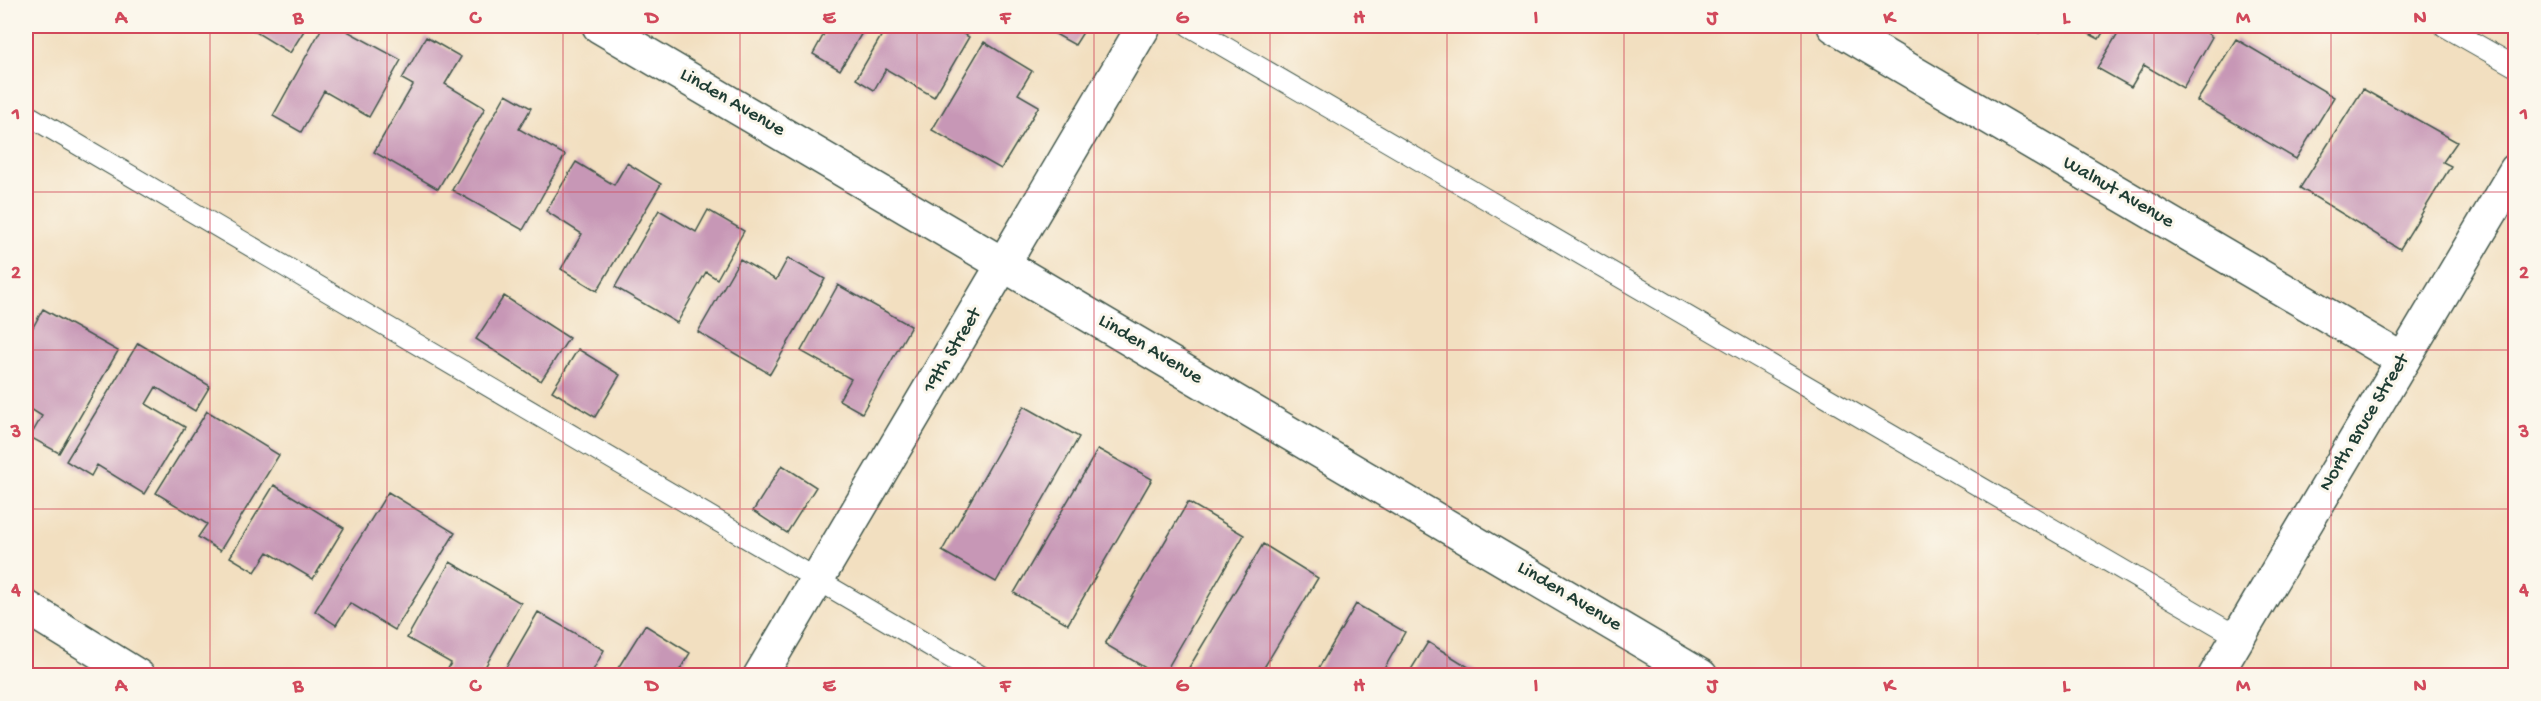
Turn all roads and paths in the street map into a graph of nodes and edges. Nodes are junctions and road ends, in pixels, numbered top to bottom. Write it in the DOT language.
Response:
graph roads {
  1 [pos="599,26"];
  2 [pos="1144,26"];
  3 [pos="1189,26"];
  4 [pos="1834,26"];
  5 [pos="2444,26"];
  6 [pos="2516,67"];
  7 [pos="26,114"];
  8 [pos="2516,170"];
  9 [pos="1004,264"];
  10 [pos="2403,360"];
  11 [pos="817,579"];
  12 [pos="26,607"];
  13 [pos="2238,637"];
  14 [pos="138,675"];
  15 [pos="760,675"];
  16 [pos="981,675"];
  17 [pos="1701,675"];
  18 [pos="2215,675"];
  1 -- 9 [label="street, Linden Avenue"];
  2 -- 9 [label="street, 19th Street"];
  3 -- 13 [label="lane"];
  4 -- 10 [label="street, Walnut Avenue"];
  5 -- 6 [label="lane"];
  7 -- 11 [label="lane"];
  8 -- 10 [label="street, North Bruce Street"];
  9 -- 11 [label="street, 19th Street"];
  9 -- 17 [label="street, Linden Avenue"];
  10 -- 13 [label="street, North Bruce Street"];
  11 -- 15 [label="street, 19th Street"];
  11 -- 16 [label="lane"];
  12 -- 14 [label="street"];
  13 -- 18 [label="street, North Bruce Street"];
}
